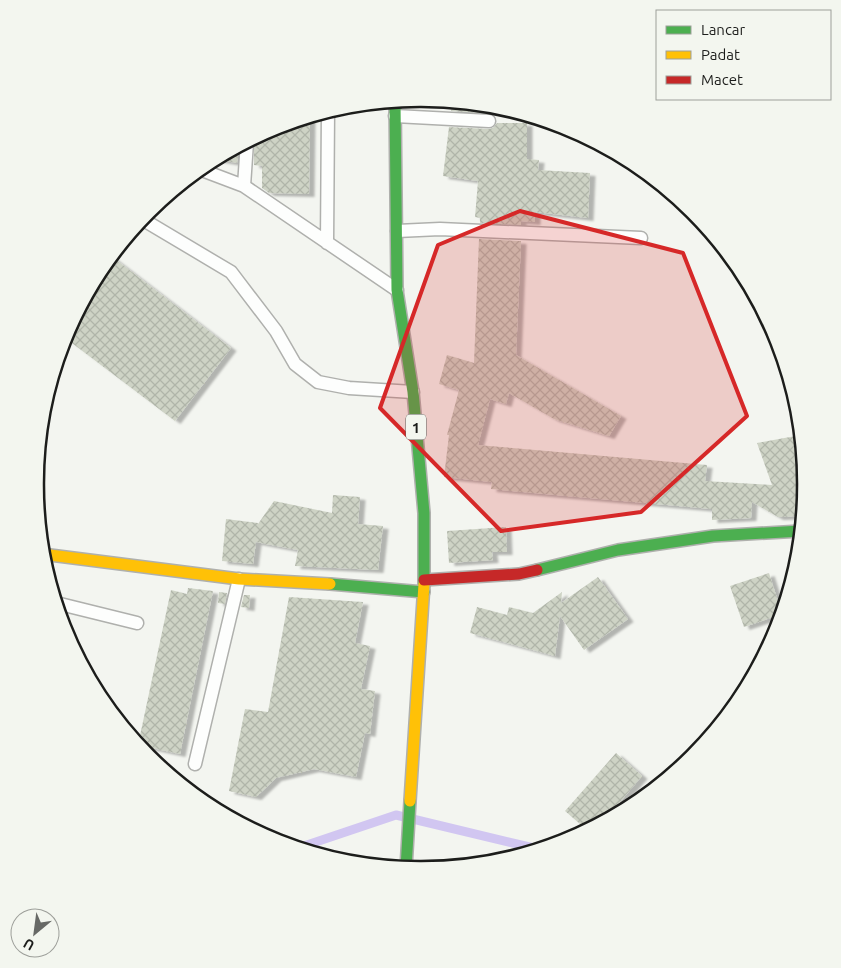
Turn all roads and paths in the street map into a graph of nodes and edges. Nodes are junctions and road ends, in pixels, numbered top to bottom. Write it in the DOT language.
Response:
graph roads {
  1 [pos="395,108"];
  2 [pos="395,116"];
  3 [pos="328,119"];
  4 [pos="488,121"];
  5 [pos="247,150"];
  6 [pos="209,173"];
  7 [pos="244,186"];
  8 [pos="149,223"];
  9 [pos="397,230"];
  10 [pos="641,238"];
  11 [pos="327,243"];
  12 [pos="397,290"];
  13 [pos="413,392"];
  14 [pos="794,531"];
  15 [pos="51,555"];
  16 [pos="240,579"];
  17 [pos="424,580"];
  18 [pos="424,592"];
  19 [pos="64,605"];
  20 [pos="136,623"];
  21 [pos="195,764"];
  22 [pos="406,860"];
  1 -- 2 [label="main road, 1"];
  2 -- 4 [label="lane"];
  2 -- 9 [label="main road, 1"];
  3 -- 11 [label="lane"];
  5 -- 7 [label="lane"];
  6 -- 7 [label="lane"];
  7 -- 11 [label="lane"];
  8 -- 13 [label="lane"];
  9 -- 10 [label="lane"];
  9 -- 12 [label="main road, 1"];
  11 -- 12 [label="lane"];
  12 -- 13 [label="main road, 1"];
  13 -- 17 [label="main road, 1"];
  14 -- 17 [label="main road"];
  15 -- 16 [label="main road"];
  16 -- 18 [label="main road"];
  16 -- 21 [label="lane"];
  17 -- 18 [label="main road, 1"];
  18 -- 22 [label="main road, 1"];
  19 -- 20 [label="lane"];
}
